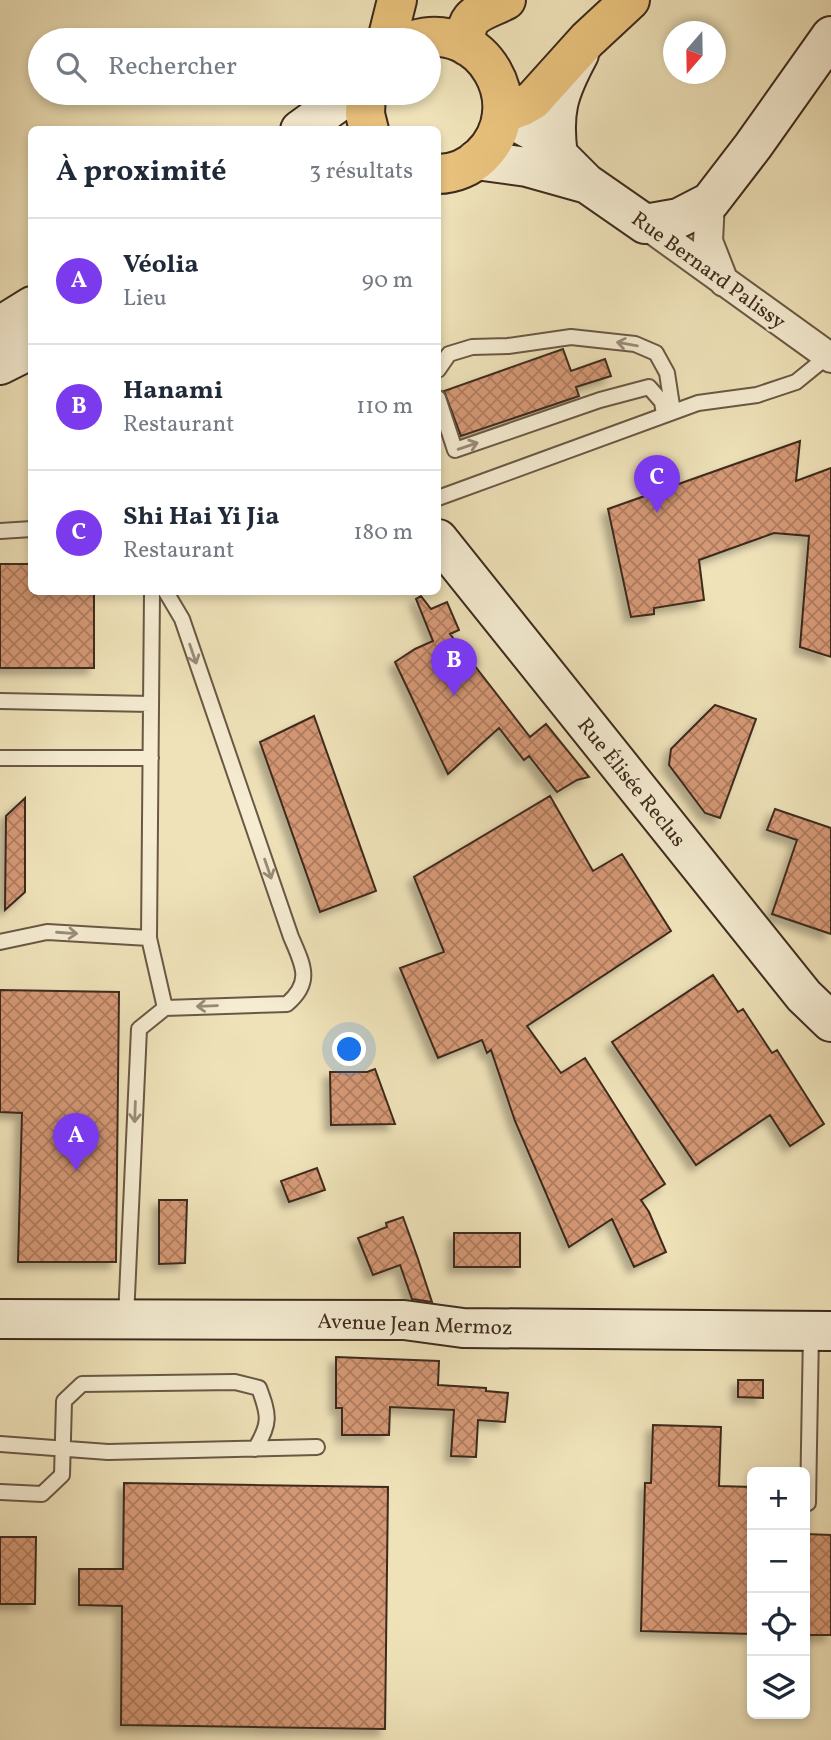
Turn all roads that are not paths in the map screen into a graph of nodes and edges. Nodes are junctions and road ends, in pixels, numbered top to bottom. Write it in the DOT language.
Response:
graph roads {
  1 [pos="397,0"];
  2 [pos="447,0"];
  3 [pos="506,0"];
  4 [pos="630,0"];
  5 [pos="390,28"];
  6 [pos="831,36"];
  7 [pos="587,40"];
  8 [pos="444,42"];
  9 [pos="334,105"];
  10 [pos="365,105"];
  11 [pos="502,114"];
  12 [pos="306,126"];
  13 [pos="368,126"];
  14 [pos="558,156"];
  15 [pos="449,173"];
  16 [pos="586,183"];
  17 [pos="709,202"];
  18 [pos="645,224"];
  19 [pos="724,282"];
  20 [pos="28,308"];
  21 [pos="0,326"];
  22 [pos="28,351"];
  23 [pos="830,357"];
  24 [pos="0,365"];
  25 [pos="441,366"];
  26 [pos="441,407"];
  27 [pos="668,414"];
  28 [pos="441,497"];
  29 [pos="28,529"];
  30 [pos="0,531"];
  31 [pos="441,543"];
  32 [pos="152,595"];
  33 [pos="168,595"];
  34 [pos="0,701"];
  35 [pos="151,704"];
  36 [pos="0,758"];
  37 [pos="151,758"];
  38 [pos="149,938"];
  39 [pos="0,942"];
  40 [pos="165,1007"];
  41 [pos="831,1022"];
  42 [pos="0,1319"];
  43 [pos="126,1320"];
  44 [pos="821,1331"];
  45 [pos="0,1444"];
  46 [pos="317,1447"];
  47 [pos="61,1449"];
  48 [pos="255,1449"];
  49 [pos="810,1477"];
  50 [pos="0,1492"];
  1 -- 5 [label="main road"];
  2 -- 8 [label="main road"];
  3 -- 8 [label="main road"];
  4 -- 7 [label="main road"];
  6 -- 17 [label="main road"];
  7 -- 11 [label="main road"];
  7 -- 14 [label="main road"];
  8 -- 11 [label="main road"];
  9 -- 12 [label="main road"];
  10 -- 13 [label="main road"];
  11 -- 14 [label="main road, Rue Bernard Palissy"];
  11 -- 15 [label="main road"];
  14 -- 16 [label="main road, Rue Bernard Palissy"];
  15 -- 16 [label="main road, Rue Bernard Palissy"];
  16 -- 18 [label="main road, Rue Bernard Palissy"];
  17 -- 18 [label="main road"];
  17 -- 19 [label="street"];
  18 -- 19 [label="street, Rue Bernard Palissy"];
  19 -- 23 [label="street, Rue Bernard Palissy"];
  20 -- 21 [label="main road"];
  22 -- 24 [label="main road"];
  23 -- 27 [label="lane"];
  27 -- 25 [label="lane, one-way"];
  26 -- 27 [label="lane, one-way"];
  27 -- 28 [label="lane"];
  29 -- 30 [label="lane"];
  31 -- 41 [label="main road, Rue Élisée Reclus"];
  32 -- 35 [label="lane"];
  33 -- 40 [label="lane, one-way"];
  34 -- 35 [label="lane"];
  35 -- 37 [label="lane"];
  36 -- 37 [label="lane"];
  37 -- 38 [label="lane"];
  39 -- 38 [label="lane, one-way"];
  38 -- 40 [label="lane"];
  40 -- 43 [label="lane, one-way"];
  42 -- 43 [label="main road, Avenue Jean Mermoz"];
  43 -- 44 [label="main road, Avenue Jean Mermoz"];
  44 -- 49 [label="lane"];
  45 -- 47 [label="lane"];
  46 -- 48 [label="lane"];
  47 -- 48 [label="lane"];
  47 -- 48 [label="lane"];
  47 -- 50 [label="lane"];
}
